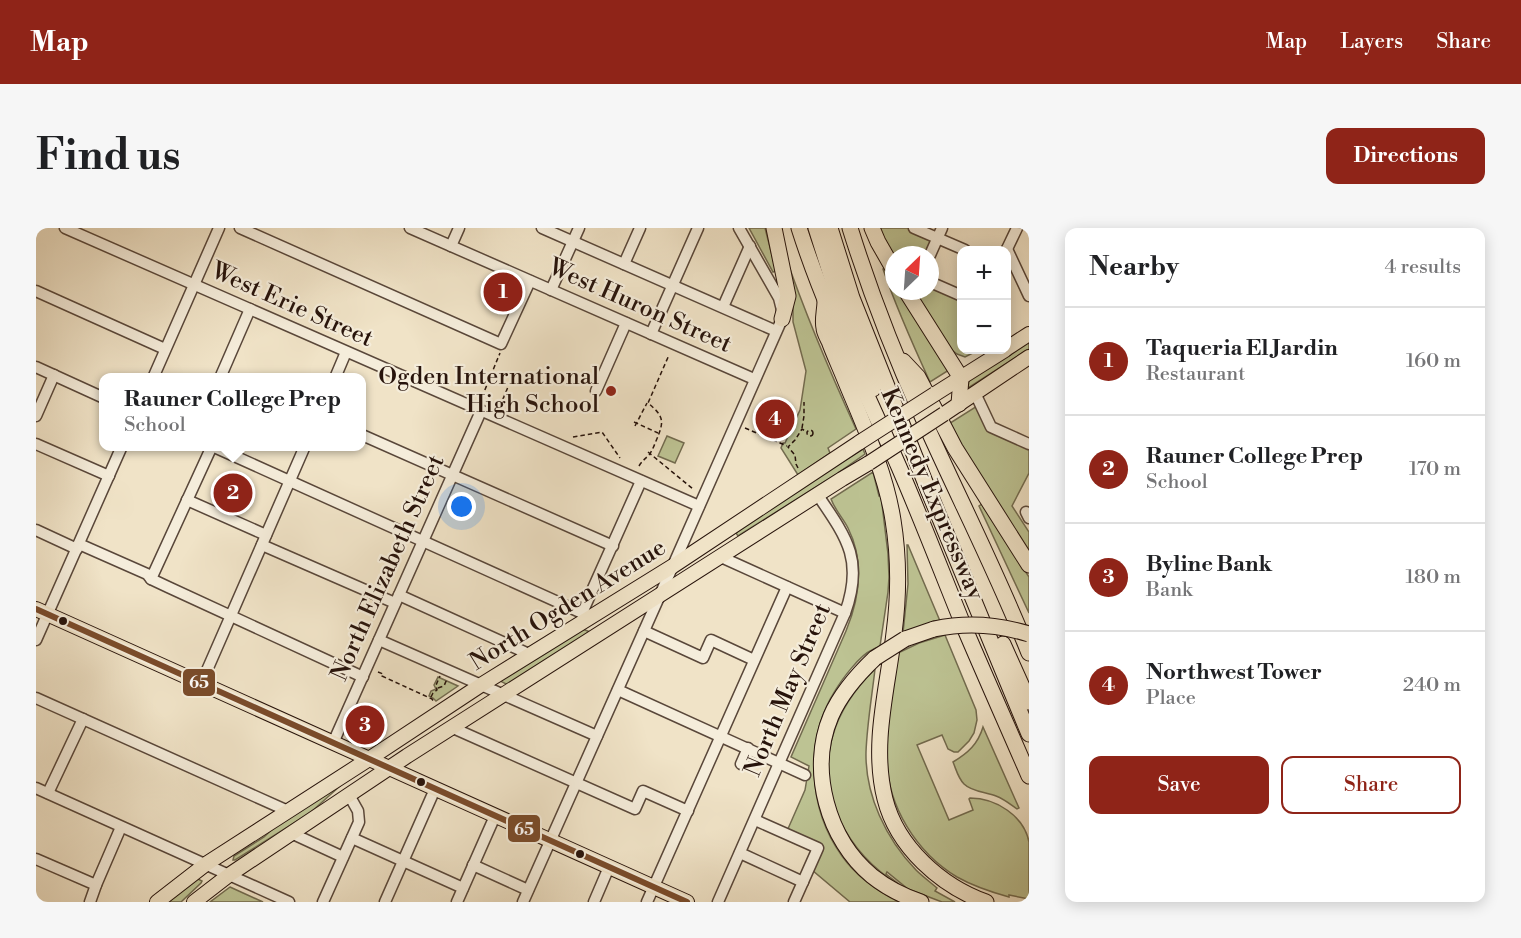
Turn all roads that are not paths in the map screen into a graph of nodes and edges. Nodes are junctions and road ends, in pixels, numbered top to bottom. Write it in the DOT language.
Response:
graph roads {
  1 [pos="65,228"];
  2 [pos="219,228"];
  3 [pos="240,228"];
  4 [pos="410,228"];
  5 [pos="459,228"];
  6 [pos="542,228"];
  7 [pos="579,228"];
  8 [pos="640,228"];
  9 [pos="698,228"];
  10 [pos="739,228"];
  11 [pos="774,228"];
  12 [pos="799,228"];
  13 [pos="816,228"];
  14 [pos="830,228"];
  15 [pos="850,228"];
  16 [pos="872,228"];
  17 [pos="914,228"];
  18 [pos="1017,228"];
  19 [pos="940,233"];
  20 [pos="573,242"];
  21 [pos="451,246"];
  22 [pos="750,246"];
  23 [pos="959,246"];
  24 [pos="1009,246"];
  25 [pos="885,254"];
  26 [pos="1011,258"];
  27 [pos="624,264"];
  28 [pos="530,281"];
  29 [pos="193,285"];
  30 [pos="673,285"];
  31 [pos="939,286"];
  32 [pos="551,290"];
  33 [pos="36,291"];
  34 [pos="957,294"];
  35 [pos="1029,296"];
  36 [pos="912,300"];
  37 [pos="825,301"];
  38 [pos="723,308"];
  39 [pos="250,309"];
  40 [pos="626,323"];
  41 [pos="779,325"];
  42 [pos="651,334"];
  43 [pos="1029,334"];
  44 [pos="1011,346"];
  45 [pos="165,349"];
  46 [pos="894,351"];
  47 [pos="346,352"];
  48 [pos="990,354"];
  49 [pos="1029,357"];
  50 [pos="36,367"];
  51 [pos="155,373"];
  52 [pos="225,373"];
  53 [pos="337,373"];
  54 [pos="54,375"];
  55 [pos="961,378"];
  56 [pos="754,379"];
  57 [pos="597,391"];
  58 [pos="975,393"];
  59 [pos="99,396"];
  60 [pos="959,404"];
  61 [pos="481,411"];
  62 [pos="36,416"];
  63 [pos="366,437"];
  64 [pos="36,444"];
  65 [pos="1029,444"];
  66 [pos="120,451"];
  67 [pos="210,451"];
  68 [pos="221,451"];
  69 [pos="303,451"];
  70 [pos="918,462"];
  71 [pos="899,466"];
  72 [pos="452,475"];
  73 [pos="109,476"];
  74 [pos="290,481"];
  75 [pos="641,481"];
  76 [pos="817,494"];
  77 [pos="187,500"];
  78 [pos="699,506"];
  79 [pos="36,530"];
  80 [pos="264,540"];
  81 [pos="423,541"];
  82 [pos="78,546"];
  83 [pos="613,546"];
  84 [pos="721,557"];
  85 [pos="1029,565"];
  86 [pos="673,566"];
  87 [pos="151,579"];
  88 [pos="787,587"];
  89 [pos="660,595"];
  90 [pos="397,599"];
  91 [pos="42,612"];
  92 [pos="845,613"];
  93 [pos="587,615"];
  94 [pos="230,616"];
  95 [pos="644,631"];
  96 [pos="1029,634"];
  97 [pos="36,640"];
  98 [pos="379,640"];
  99 [pos="1029,653"];
  100 [pos="531,655"];
  101 [pos="754,660"];
  102 [pos="363,677"];
  103 [pos="201,684"];
  104 [pos="482,685"];
  105 [pos="618,690"];
  106 [pos="503,695"];
  107 [pos="36,698"];
  108 [pos="1029,702"];
  109 [pos="83,719"];
  110 [pos="453,728"];
  111 [pos="1029,734"];
  112 [pos="597,736"];
  113 [pos="721,736"];
  114 [pos="333,743"];
  115 [pos="748,748"];
  116 [pos="369,759"];
  117 [pos="780,763"];
  118 [pos="741,764"];
  119 [pos="390,769"];
  120 [pos="805,775"];
  121 [pos="1029,776"];
  122 [pos="576,783"];
  123 [pos="36,788"];
  124 [pos="435,789"];
  125 [pos="48,793"];
  126 [pos="349,795"];
  127 [pos="688,811"];
  128 [pos="288,812"];
  129 [pos="495,816"];
  130 [pos="754,820"];
  131 [pos="122,826"];
  132 [pos="291,833"];
  133 [pos="352,838"];
  134 [pos="550,841"];
  135 [pos="740,853"];
  136 [pos="343,858"];
  137 [pos="36,859"];
  138 [pos="403,861"];
  139 [pos="206,864"];
  140 [pos="473,865"];
  141 [pos="609,867"];
  142 [pos="229,875"];
  143 [pos="803,882"];
  144 [pos="96,885"];
  145 [pos="654,887"];
  146 [pos="463,888"];
  147 [pos="528,890"];
  148 [pos="84,902"];
  149 [pos="90,902"];
  150 [pos="157,902"];
  151 [pos="194,902"];
  152 [pos="289,902"];
  153 [pos="323,902"];
  154 [pos="385,902"];
  155 [pos="457,902"];
  156 [pos="522,902"];
  157 [pos="594,902"];
  158 [pos="647,902"];
  159 [pos="687,902"];
  160 [pos="718,902"];
  161 [pos="794,902"];
  162 [pos="921,902"];
  163 [pos="986,902"];
  1 -- 29 [label="street, West Erie Street"];
  2 -- 29 [label="street"];
  3 -- 28 [label="street"];
  4 -- 21 [label="street, West Huron Street"];
  5 -- 21 [label="street"];
  6 -- 20 [label="street"];
  7 -- 20 [label="street"];
  8 -- 27 [label="street"];
  9 -- 30 [label="street"];
  10 -- 22 [label="street"];
  11 -- 41 [label="highway"];
  12 -- 37 [label="highway, Kennedy Expressway"];
  13 -- 71 [label="highway"];
  14 -- 70 [label="highway"];
  15 -- 46 [label="highway, Kennedy Expressway"];
  16 -- 25 [label="highway"];
  17 -- 19 [label="street"];
  18 -- 24 [label="street"];
  19 -- 23 [label="street"];
  20 -- 27 [label="street"];
  20 -- 32 [label="street"];
  21 -- 28 [label="street, West Huron Street"];
  22 -- 38 [label="street"];
  22 -- 41 [label="street"];
  26 -- 35 [label="street"];
  27 -- 30 [label="street"];
  28 -- 32 [label="street, West Huron Street"];
  29 -- 39 [label="street, West Erie Street"];
  29 -- 45 [label="street"];
  30 -- 38 [label="street"];
  30 -- 42 [label="street"];
  31 -- 34 [label="street"];
  32 -- 40 [label="street, West Huron Street"];
  33 -- 45 [label="street"];
  36 -- 55 [label="highway"];
  37 -- 71 [label="highway, Kennedy Expressway"];
  37 -- 163 [label="highway"];
  38 -- 41 [label="street"];
  39 -- 47 [label="street, West Erie Street"];
  39 -- 52 [label="street"];
  40 -- 42 [label="street, West Huron Street"];
  40 -- 57 [label="street"];
  41 -- 56 [label="street"];
  42 -- 56 [label="street, West Huron Street"];
  43 -- 44 [label="main road, North Ogden Avenue"];
  45 -- 51 [label="street"];
  46 -- 85 [label="highway"];
  46 -- 99 [label="highway, Kennedy Expressway"];
  47 -- 53 [label="street"];
  47 -- 61 [label="street, West Erie Street"];
  48 -- 55 [label="main road, North Ogden Avenue"];
  49 -- 58 [label="main road, North Ogden Avenue"];
  50 -- 54 [label="street"];
  54 -- 59 [label="street"];
  54 -- 62 [label="street"];
  55 -- 60 [label="highway"];
  55 -- 86 [label="main road, North Ogden Avenue, bridge"];
  56 -- 78 [label="street"];
  58 -- 60 [label="main road, North Ogden Avenue"];
  58 -- 65 [label="street"];
  60 -- 76 [label="main road, North Ogden Avenue, bridge"];
  61 -- 72 [label="street, North Elizabeth Street"];
  61 -- 75 [label="street, West Erie Street"];
  63 -- 72 [label="street"];
  64 -- 73 [label="street"];
  66 -- 73 [label="street"];
  67 -- 77 [label="street"];
  68 -- 74 [label="street"];
  69 -- 74 [label="street"];
  70 -- 108 [label="highway"];
  70 -- 111 [label="highway"];
  71 -- 121 [label="highway, Kennedy Expressway"];
  72 -- 81 [label="street, North Elizabeth Street"];
  72 -- 83 [label="street"];
  73 -- 82 [label="street"];
  74 -- 80 [label="street"];
  74 -- 81 [label="street"];
  75 -- 78 [label="street, West Erie Street"];
  75 -- 83 [label="street"];
  76 -- 84 [label="main road, North Ogden Avenue"];
  76 -- 92 [label="street, North May Street"];
  77 -- 80 [label="street"];
  77 -- 87 [label="street"];
  78 -- 86 [label="street"];
  79 -- 82 [label="street"];
  80 -- 90 [label="street"];
  80 -- 94 [label="street"];
  81 -- 90 [label="street, North Elizabeth Street"];
  81 -- 93 [label="street"];
  82 -- 87 [label="street"];
  82 -- 91 [label="street"];
  83 -- 93 [label="street"];
  84 -- 88 [label="street"];
  84 -- 89 [label="main road, North Ogden Avenue"];
  86 -- 89 [label="street"];
  86 -- 93 [label="main road, North Ogden Avenue"];
  87 -- 94 [label="street"];
  88 -- 92 [label="street"];
  88 -- 101 [label="street"];
  89 -- 95 [label="street"];
  89 -- 106 [label="main road, North Ogden Avenue"];
  90 -- 98 [label="street, North Elizabeth Street"];
  90 -- 100 [label="street"];
  91 -- 97 [label="street"];
  91 -- 103 [label="main road"];
  92 -- 117 [label="street, North May Street"];
  93 -- 100 [label="main road, North Ogden Avenue"];
  94 -- 102 [label="street"];
  94 -- 103 [label="street"];
  95 -- 101 [label="street"];
  95 -- 105 [label="street"];
  96 -- 162 [label="highway, bridge"];
  98 -- 102 [label="street, North Elizabeth Street"];
  98 -- 104 [label="street"];
  100 -- 104 [label="main road, North Ogden Avenue"];
  101 -- 113 [label="street"];
  102 -- 114 [label="street, North Elizabeth Street"];
  103 -- 114 [label="main road"];
  104 -- 106 [label="street"];
  104 -- 116 [label="main road, North Ogden Avenue"];
  105 -- 112 [label="street"];
  105 -- 113 [label="street"];
  106 -- 110 [label="main road, North Ogden Avenue"];
  106 -- 112 [label="street"];
  107 -- 109 [label="street"];
  109 -- 125 [label="street"];
  109 -- 128 [label="street"];
  110 -- 119 [label="main road, North Ogden Avenue"];
  110 -- 122 [label="street"];
  112 -- 122 [label="street"];
  113 -- 115 [label="street"];
  113 -- 127 [label="street"];
  114 -- 116 [label="main road"];
  115 -- 117 [label="street"];
  115 -- 118 [label="street"];
  116 -- 119 [label="main road"];
  116 -- 128 [label="main road, North Ogden Avenue"];
  117 -- 120 [label="street"];
  117 -- 130 [label="street, North May Street"];
  119 -- 124 [label="main road"];
  119 -- 126 [label="main road, North Ogden Avenue"];
  122 -- 127 [label="street"];
  122 -- 134 [label="street"];
  123 -- 125 [label="street"];
  124 -- 129 [label="main road"];
  124 -- 138 [label="street"];
  125 -- 131 [label="street"];
  126 -- 132 [label="main road, North Ogden Avenue"];
  126 -- 133 [label="street"];
  127 -- 145 [label="street"];
  128 -- 139 [label="main road, North Ogden Avenue"];
  129 -- 134 [label="main road"];
  129 -- 140 [label="street"];
  130 -- 135 [label="street, North May Street"];
  130 -- 143 [label="street"];
  131 -- 139 [label="street"];
  131 -- 144 [label="street"];
  132 -- 136 [label="street"];
  132 -- 142 [label="main road, North Ogden Avenue"];
  133 -- 136 [label="street"];
  133 -- 138 [label="street"];
  134 -- 141 [label="main road"];
  134 -- 147 [label="street"];
  135 -- 143 [label="street"];
  135 -- 160 [label="street, North May Street"];
  136 -- 153 [label="street"];
  137 -- 144 [label="street"];
  138 -- 146 [label="street"];
  138 -- 154 [label="street"];
  139 -- 142 [label="street"];
  139 -- 150 [label="main road, North Ogden Avenue"];
  140 -- 146 [label="street"];
  140 -- 147 [label="street"];
  141 -- 145 [label="main road"];
  141 -- 157 [label="street"];
  142 -- 151 [label="main road, North Ogden Avenue"];
  142 -- 152 [label="street"];
  143 -- 161 [label="street"];
  144 -- 148 [label="street"];
  144 -- 149 [label="street"];
  145 -- 158 [label="street"];
  145 -- 159 [label="main road"];
  146 -- 155 [label="street"];
  147 -- 156 [label="street"];
}
